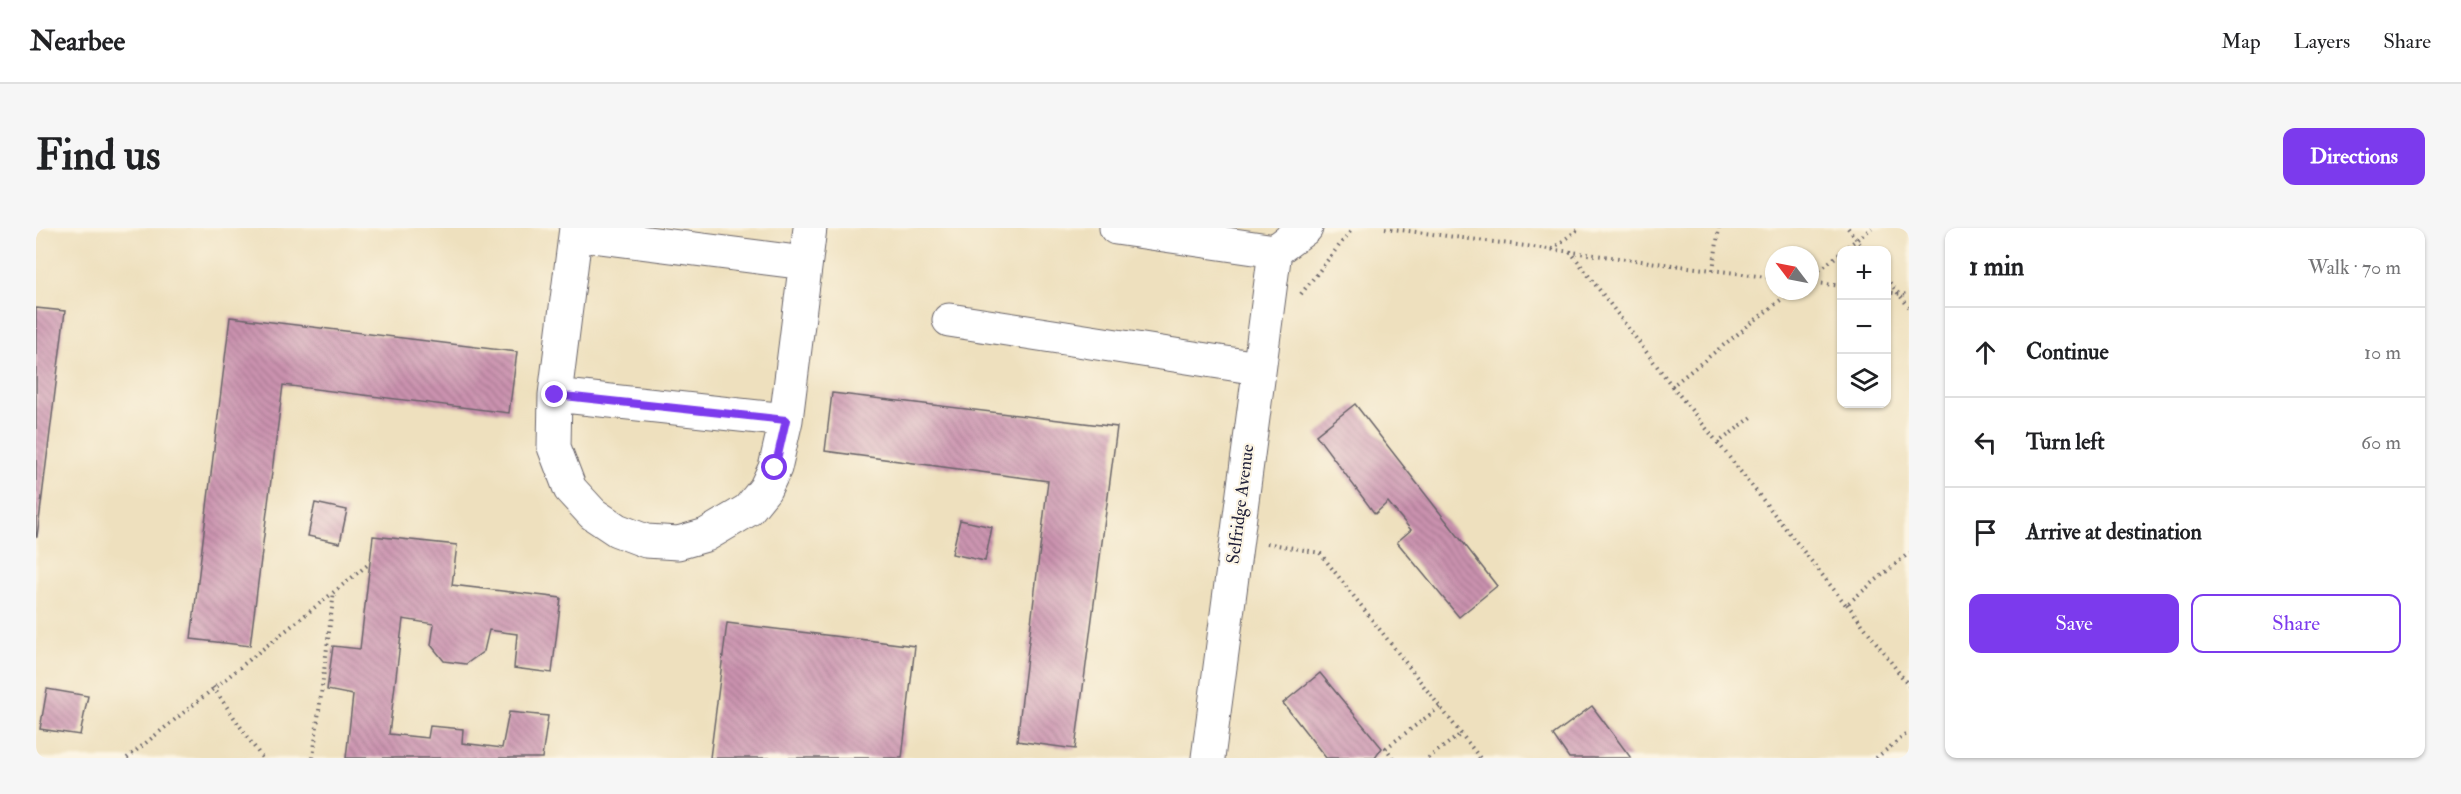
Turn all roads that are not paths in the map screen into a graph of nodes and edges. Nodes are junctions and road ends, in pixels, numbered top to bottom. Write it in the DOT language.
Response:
graph roads {
  1 [pos="810,228"];
  2 [pos="1116,228"];
  3 [pos="1306,228"];
  4 [pos="576,231"];
  5 [pos="1275,251"];
  6 [pos="805,263"];
  7 [pos="949,320"];
  8 [pos="1258,368"];
  9 [pos="555,395"];
  10 [pos="786,420"];
  11 [pos="1208,758"];
  1 -- 6 [label="street"];
  2 -- 5 [label="street"];
  3 -- 5 [label="street"];
  4 -- 6 [label="street"];
  4 -- 9 [label="street"];
  5 -- 8 [label="street, Selfridge Avenue"];
  6 -- 10 [label="street"];
  7 -- 8 [label="street"];
  8 -- 11 [label="street, Selfridge Avenue"];
  9 -- 10 [label="street"];
  9 -- 10 [label="street"];
}
